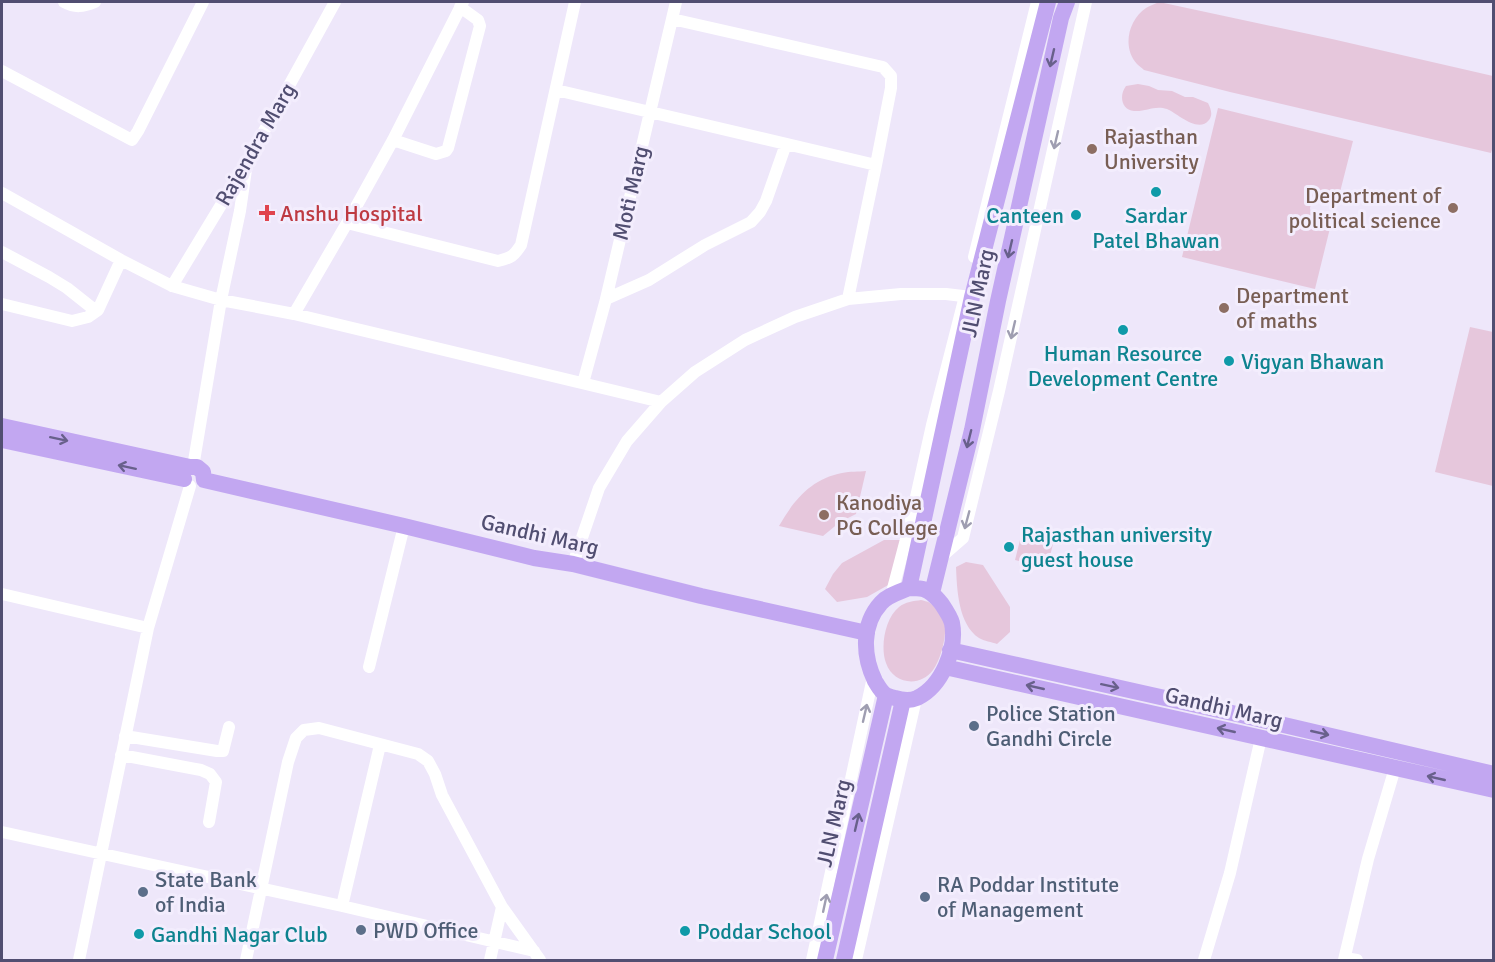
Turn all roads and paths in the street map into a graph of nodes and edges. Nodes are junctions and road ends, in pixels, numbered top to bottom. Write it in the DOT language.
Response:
graph roads {
  1 [pos="64,2"];
  2 [pos="95,2"];
  3 [pos="203,2"];
  4 [pos="335,2"];
  5 [pos="575,2"];
  6 [pos="676,2"];
  7 [pos="1037,2"];
  8 [pos="1048,2"];
  9 [pos="1067,2"];
  10 [pos="1086,2"];
  11 [pos="462,4"];
  12 [pos="672,19"];
  13 [pos="2,71"];
  14 [pos="556,90"];
  15 [pos="649,111"];
  16 [pos="393,140"];
  17 [pos="786,144"];
  18 [pos="247,162"];
  19 [pos="876,165"];
  20 [pos="2,193"];
  21 [pos="347,223"];
  22 [pos="2,252"];
  23 [pos="121,260"];
  24 [pos="172,285"];
  25 [pos="968,297"];
  26 [pos="606,299"];
  27 [pos="848,299"];
  28 [pos="221,300"];
  29 [pos="2,304"];
  30 [pos="96,311"];
  31 [pos="294,314"];
  32 [pos="583,383"];
  33 [pos="661,402"];
  34 [pos="2,426"];
  35 [pos="2,440"];
  36 [pos="192,476"];
  37 [pos="404,525"];
  38 [pos="940,558"];
  39 [pos="573,564"];
  40 [pos="909,588"];
  41 [pos="932,593"];
  42 [pos="2,594"];
  43 [pos="891,596"];
  44 [pos="148,628"];
  45 [pos="867,633"];
  46 [pos="950,650"];
  47 [pos="369,667"];
  48 [pos="945,667"];
  49 [pos="873,677"];
  50 [pos="885,695"];
  51 [pos="910,699"];
  52 [pos="229,727"];
  53 [pos="125,736"];
  54 [pos="1261,738"];
  55 [pos="380,745"];
  56 [pos="121,755"];
  57 [pos="1395,768"];
  58 [pos="1494,774"];
  59 [pos="1494,790"];
  60 [pos="209,822"];
  61 [pos="2,832"];
  62 [pos="101,854"];
  63 [pos="261,888"];
  64 [pos="342,906"];
  65 [pos="502,907"];
  66 [pos="494,942"];
  67 [pos="537,956"];
  68 [pos="79,960"];
  69 [pos="246,960"];
  70 [pos="490,960"];
  71 [pos="812,960"];
  72 [pos="825,960"];
  73 [pos="844,960"];
  74 [pos="856,960"];
  75 [pos="1204,960"];
  76 [pos="1349,960"];
  1 -- 2 [label="street"];
  3 -- 13 [label="street"];
  4 -- 18 [label="street, Rajendra Marg"];
  5 -- 14 [label="street"];
  6 -- 12 [label="street, Moti Marg"];
  7 -- 25 [label="street"];
  8 -- 25 [label="main road, JLN Marg"];
  9 -- 38 [label="main road, JLN Marg, one-way"];
  10 -- 38 [label="street, one-way"];
  11 -- 16 [label="street"];
  11 -- 16 [label="street"];
  12 -- 15 [label="street, Moti Marg"];
  12 -- 19 [label="street"];
  14 -- 15 [label="street"];
  14 -- 21 [label="street"];
  15 -- 17 [label="street"];
  15 -- 26 [label="street, Moti Marg"];
  16 -- 21 [label="street"];
  17 -- 19 [label="street"];
  17 -- 26 [label="street"];
  18 -- 24 [label="street, Rajendra Marg"];
  18 -- 28 [label="street"];
  19 -- 27 [label="street"];
  20 -- 23 [label="street"];
  21 -- 31 [label="street"];
  22 -- 30 [label="street"];
  23 -- 24 [label="street"];
  23 -- 30 [label="street"];
  24 -- 28 [label="street"];
  25 -- 27 [label="street"];
  25 -- 40 [label="main road, JLN Marg"];
  25 -- 43 [label="street"];
  26 -- 32 [label="street, Moti Marg"];
  27 -- 33 [label="street"];
  28 -- 31 [label="street"];
  28 -- 36 [label="street"];
  29 -- 30 [label="street"];
  31 -- 32 [label="street"];
  32 -- 33 [label="street"];
  33 -- 39 [label="street"];
  34 -- 36 [label="main road, Gandhi Marg, one-way"];
  36 -- 35 [label="main road, one-way"];
  36 -- 37 [label="main road, Gandhi Marg"];
  36 -- 44 [label="street"];
  37 -- 39 [label="main road, Gandhi Marg"];
  37 -- 47 [label="street"];
  38 -- 41 [label="main road, JLN Marg"];
  39 -- 45 [label="main road, Gandhi Marg"];
  40 -- 41 [label="main road"];
  40 -- 43 [label="main road"];
  41 -- 46 [label="main road"];
  42 -- 44 [label="street"];
  43 -- 45 [label="main road"];
  44 -- 53 [label="street"];
  45 -- 49 [label="main road"];
  46 -- 48 [label="main road"];
  46 -- 58 [label="main road, Gandhi Marg, one-way"];
  48 -- 51 [label="main road"];
  54 -- 48 [label="main road, Gandhi Marg, one-way"];
  49 -- 50 [label="main road"];
  71 -- 49 [label="street, one-way"];
  50 -- 51 [label="main road"];
  72 -- 50 [label="main road, JLN Marg, one-way"];
  51 -- 73 [label="main road, JLN Marg"];
  51 -- 74 [label="street"];
  52 -- 53 [label="street"];
  53 -- 56 [label="street"];
  54 -- 57 [label="main road, Gandhi Marg"];
  54 -- 75 [label="street"];
  55 -- 63 [label="street"];
  55 -- 64 [label="street"];
  55 -- 65 [label="street"];
  56 -- 60 [label="street"];
  56 -- 62 [label="street"];
  59 -- 57 [label="main road, Gandhi Marg, one-way"];
  57 -- 76 [label="street"];
  61 -- 62 [label="street"];
  62 -- 63 [label="street"];
  62 -- 68 [label="street"];
  63 -- 64 [label="street"];
  63 -- 69 [label="street"];
  64 -- 66 [label="street"];
  65 -- 66 [label="street"];
  65 -- 67 [label="street"];
  66 -- 67 [label="street"];
  66 -- 70 [label="street"];
}
